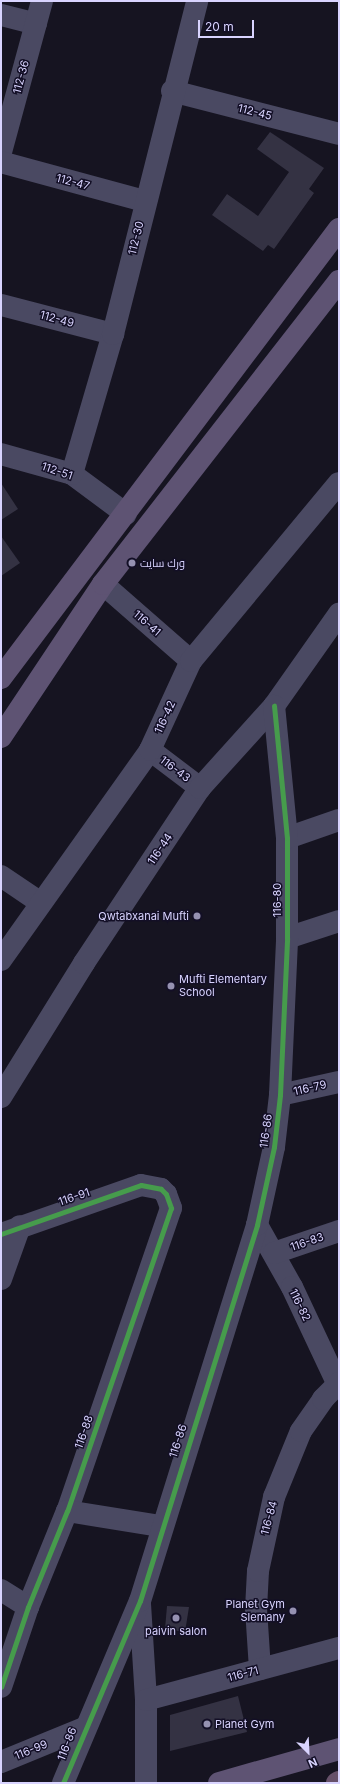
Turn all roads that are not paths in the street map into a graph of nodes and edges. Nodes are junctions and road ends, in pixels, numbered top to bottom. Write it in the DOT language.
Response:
graph roads {
  1 [pos="42,1"];
  2 [pos="197,1"];
  3 [pos="1,15"];
  4 [pos="36,24"];
  5 [pos="172,91"];
  6 [pos="339,134"];
  7 [pos="1,152"];
  8 [pos="1,162"];
  9 [pos="145,201"];
  10 [pos="339,229"];
  11 [pos="338,286"];
  12 [pos="1,305"];
  13 [pos="113,334"];
  14 [pos="172,450"];
  15 [pos="1,454"];
  16 [pos="194,467"];
  17 [pos="72,474"];
  18 [pos="339,483"];
  19 [pos="126,514"];
  20 [pos="103,584"];
  21 [pos="339,614"];
  22 [pos="191,661"];
  23 [pos="1,678"];
  24 [pos="274,706"];
  25 [pos="1,737"];
  26 [pos="150,750"];
  27 [pos="200,788"];
  28 [pos="339,820"];
  29 [pos="287,838"];
  30 [pos="1,876"];
  31 [pos="40,903"];
  32 [pos="339,921"];
  33 [pos="287,938"];
  34 [pos="1,960"];
  35 [pos="339,1082"];
  36 [pos="280,1095"];
  37 [pos="1,1098"];
  38 [pos="155,1186"];
  39 [pos="257,1225"];
  40 [pos="11,1230"];
  41 [pos="339,1231"];
  42 [pos="274,1253"];
  43 [pos="1,1279"];
  44 [pos="338,1385"];
  45 [pos="67,1511"];
  46 [pos="161,1526"];
  47 [pos="1,1590"];
  48 [pos="140,1601"];
  49 [pos="28,1607"];
  50 [pos="339,1648"];
  51 [pos="260,1669"];
  52 [pos="1,1688"];
  53 [pos="146,1700"];
  54 [pos="84,1728"];
  55 [pos="339,1749"];
  56 [pos="1,1762"];
  57 [pos="63,1783"];
  58 [pos="146,1783"];
  59 [pos="219,1783"];
  1 -- 4 [label="street, 112-36"];
  2 -- 5 [label="street, 112-30"];
  3 -- 4 [label="street"];
  4 -- 7 [label="street, 112-36"];
  5 -- 6 [label="street, 112-45"];
  5 -- 9 [label="street, 112-30"];
  8 -- 9 [label="street, 112-47"];
  9 -- 13 [label="street, 112-30"];
  10 -- 14 [label="main road"];
  11 -- 16 [label="main road"];
  12 -- 13 [label="street, 112-49"];
  13 -- 17 [label="street, 112-30"];
  14 -- 16 [label="main road"];
  14 -- 19 [label="main road"];
  15 -- 17 [label="street, 112-51"];
  16 -- 20 [label="main road"];
  17 -- 19 [label="street, 112-51"];
  18 -- 22 [label="street, 116-42"];
  19 -- 23 [label="main road"];
  20 -- 22 [label="street, 116-41"];
  20 -- 25 [label="main road"];
  21 -- 24 [label="street, 116-44"];
  22 -- 26 [label="street, 116-42"];
  24 -- 27 [label="street, 116-44"];
  24 -- 29 [label="street, 116-80"];
  26 -- 27 [label="street, 116-43"];
  26 -- 31 [label="street, 116-42"];
  27 -- 37 [label="street, 116-44"];
  28 -- 29 [label="street"];
  29 -- 33 [label="street, 116-80"];
  30 -- 31 [label="street"];
  31 -- 34 [label="street, 116-42"];
  32 -- 33 [label="street"];
  33 -- 36 [label="street, 116-80"];
  35 -- 36 [label="street, 116-79"];
  36 -- 39 [label="street, 116-86"];
  38 -- 40 [label="street, 116-91"];
  38 -- 45 [label="street, 116-88"];
  39 -- 42 [label="street, 116-82"];
  39 -- 46 [label="street, 116-86"];
  40 -- 43 [label="street"];
  41 -- 42 [label="street, 116-83"];
  42 -- 44 [label="street, 116-82"];
  44 -- 51 [label="street, 116-84"];
  45 -- 46 [label="street"];
  45 -- 49 [label="street, 116-88"];
  46 -- 48 [label="street, 116-86"];
  47 -- 49 [label="street"];
  48 -- 53 [label="street"];
  48 -- 54 [label="street, 116-86"];
  49 -- 52 [label="street, 116-88"];
  50 -- 51 [label="street, 116-71"];
  51 -- 53 [label="street, 116-71"];
  53 -- 58 [label="street"];
  54 -- 56 [label="street, 116-99"];
  54 -- 57 [label="street, 116-86"];
  55 -- 59 [label="main road"];
}
